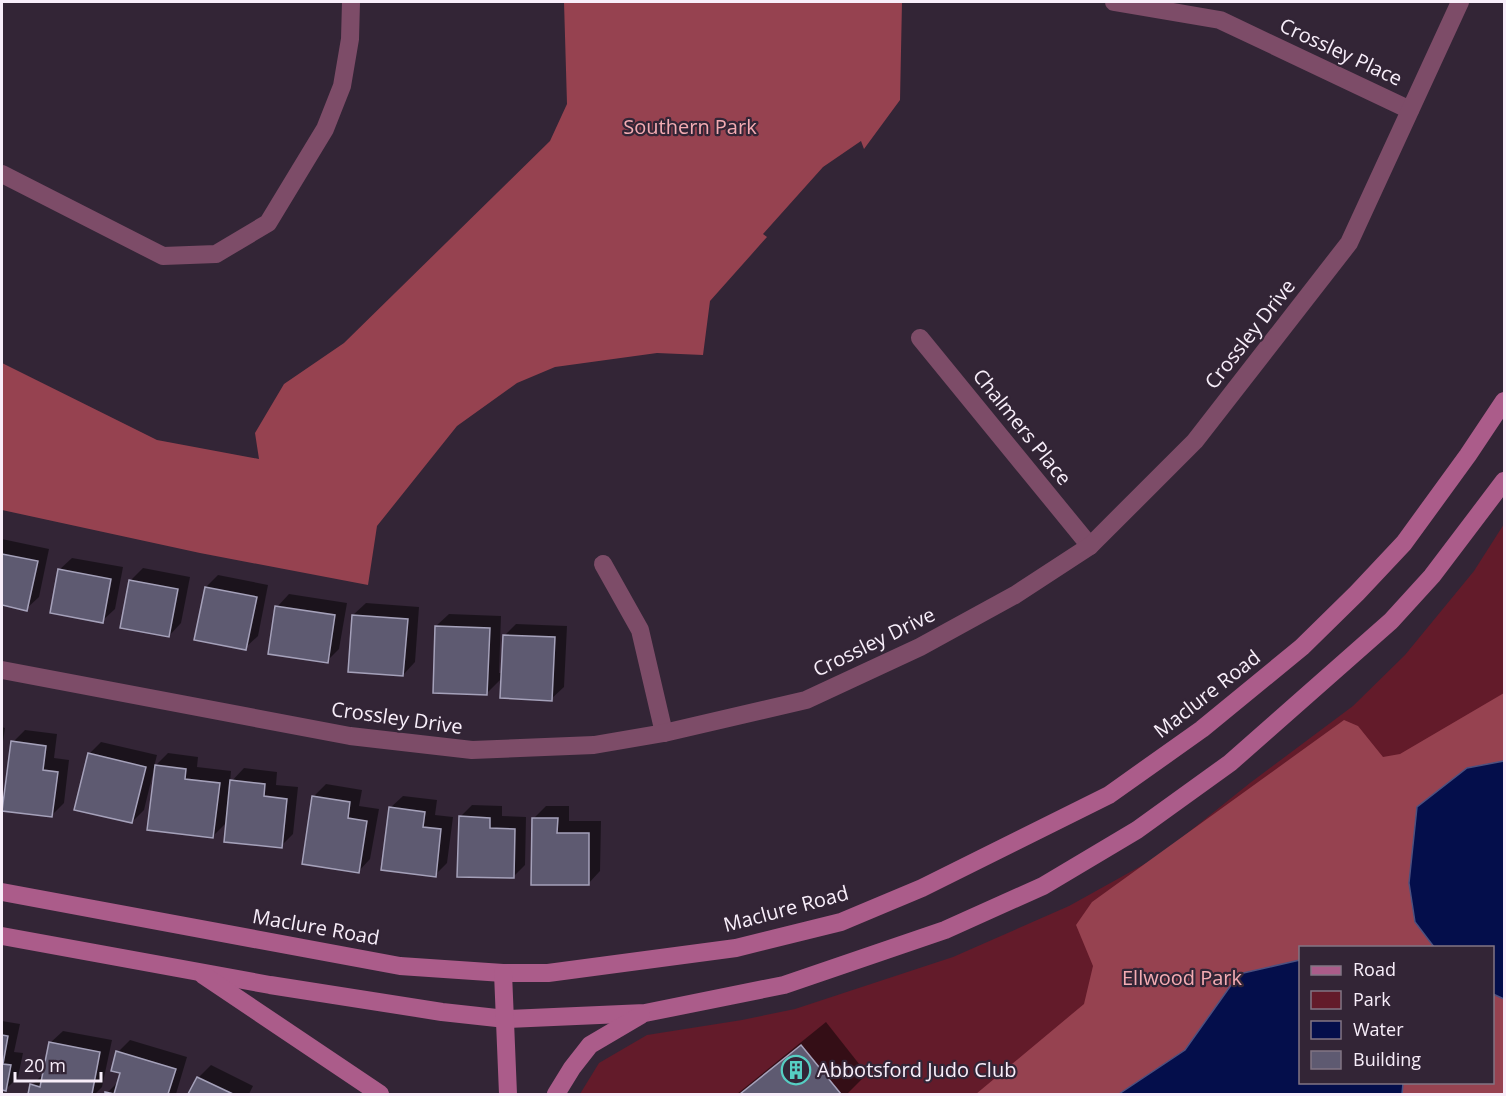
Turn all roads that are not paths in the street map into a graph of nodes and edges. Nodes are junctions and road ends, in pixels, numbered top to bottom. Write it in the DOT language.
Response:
graph roads {
  1 [pos="351,2"];
  2 [pos="1114,2"];
  3 [pos="1460,2"];
  4 [pos="1410,110"];
  5 [pos="2,174"];
  6 [pos="920,338"];
  7 [pos="1504,401"];
  8 [pos="1504,482"];
  9 [pos="1090,546"];
  10 [pos="603,564"];
  11 [pos="2,670"];
  12 [pos="664,733"];
  13 [pos="2,892"];
  14 [pos="2,936"];
  15 [pos="196,971"];
  16 [pos="503,973"];
  17 [pos="645,1013"];
  18 [pos="506,1019"];
  19 [pos="380,1095"];
  20 [pos="508,1095"];
  21 [pos="556,1095"];
  1 -- 5 [label="street"];
  2 -- 4 [label="street, Crossley Place"];
  3 -- 4 [label="street, Crossley Drive"];
  4 -- 9 [label="street, Crossley Drive"];
  6 -- 9 [label="street, Chalmers Place"];
  7 -- 16 [label="main road, Maclure Road"];
  8 -- 17 [label="main road"];
  9 -- 12 [label="street, Crossley Drive"];
  10 -- 12 [label="street"];
  11 -- 12 [label="street, Crossley Drive"];
  13 -- 16 [label="main road, Maclure Road"];
  14 -- 15 [label="main road"];
  15 -- 18 [label="main road"];
  15 -- 19 [label="main road"];
  16 -- 18 [label="main road"];
  17 -- 18 [label="main road"];
  17 -- 21 [label="main road"];
  18 -- 20 [label="main road"];
}
